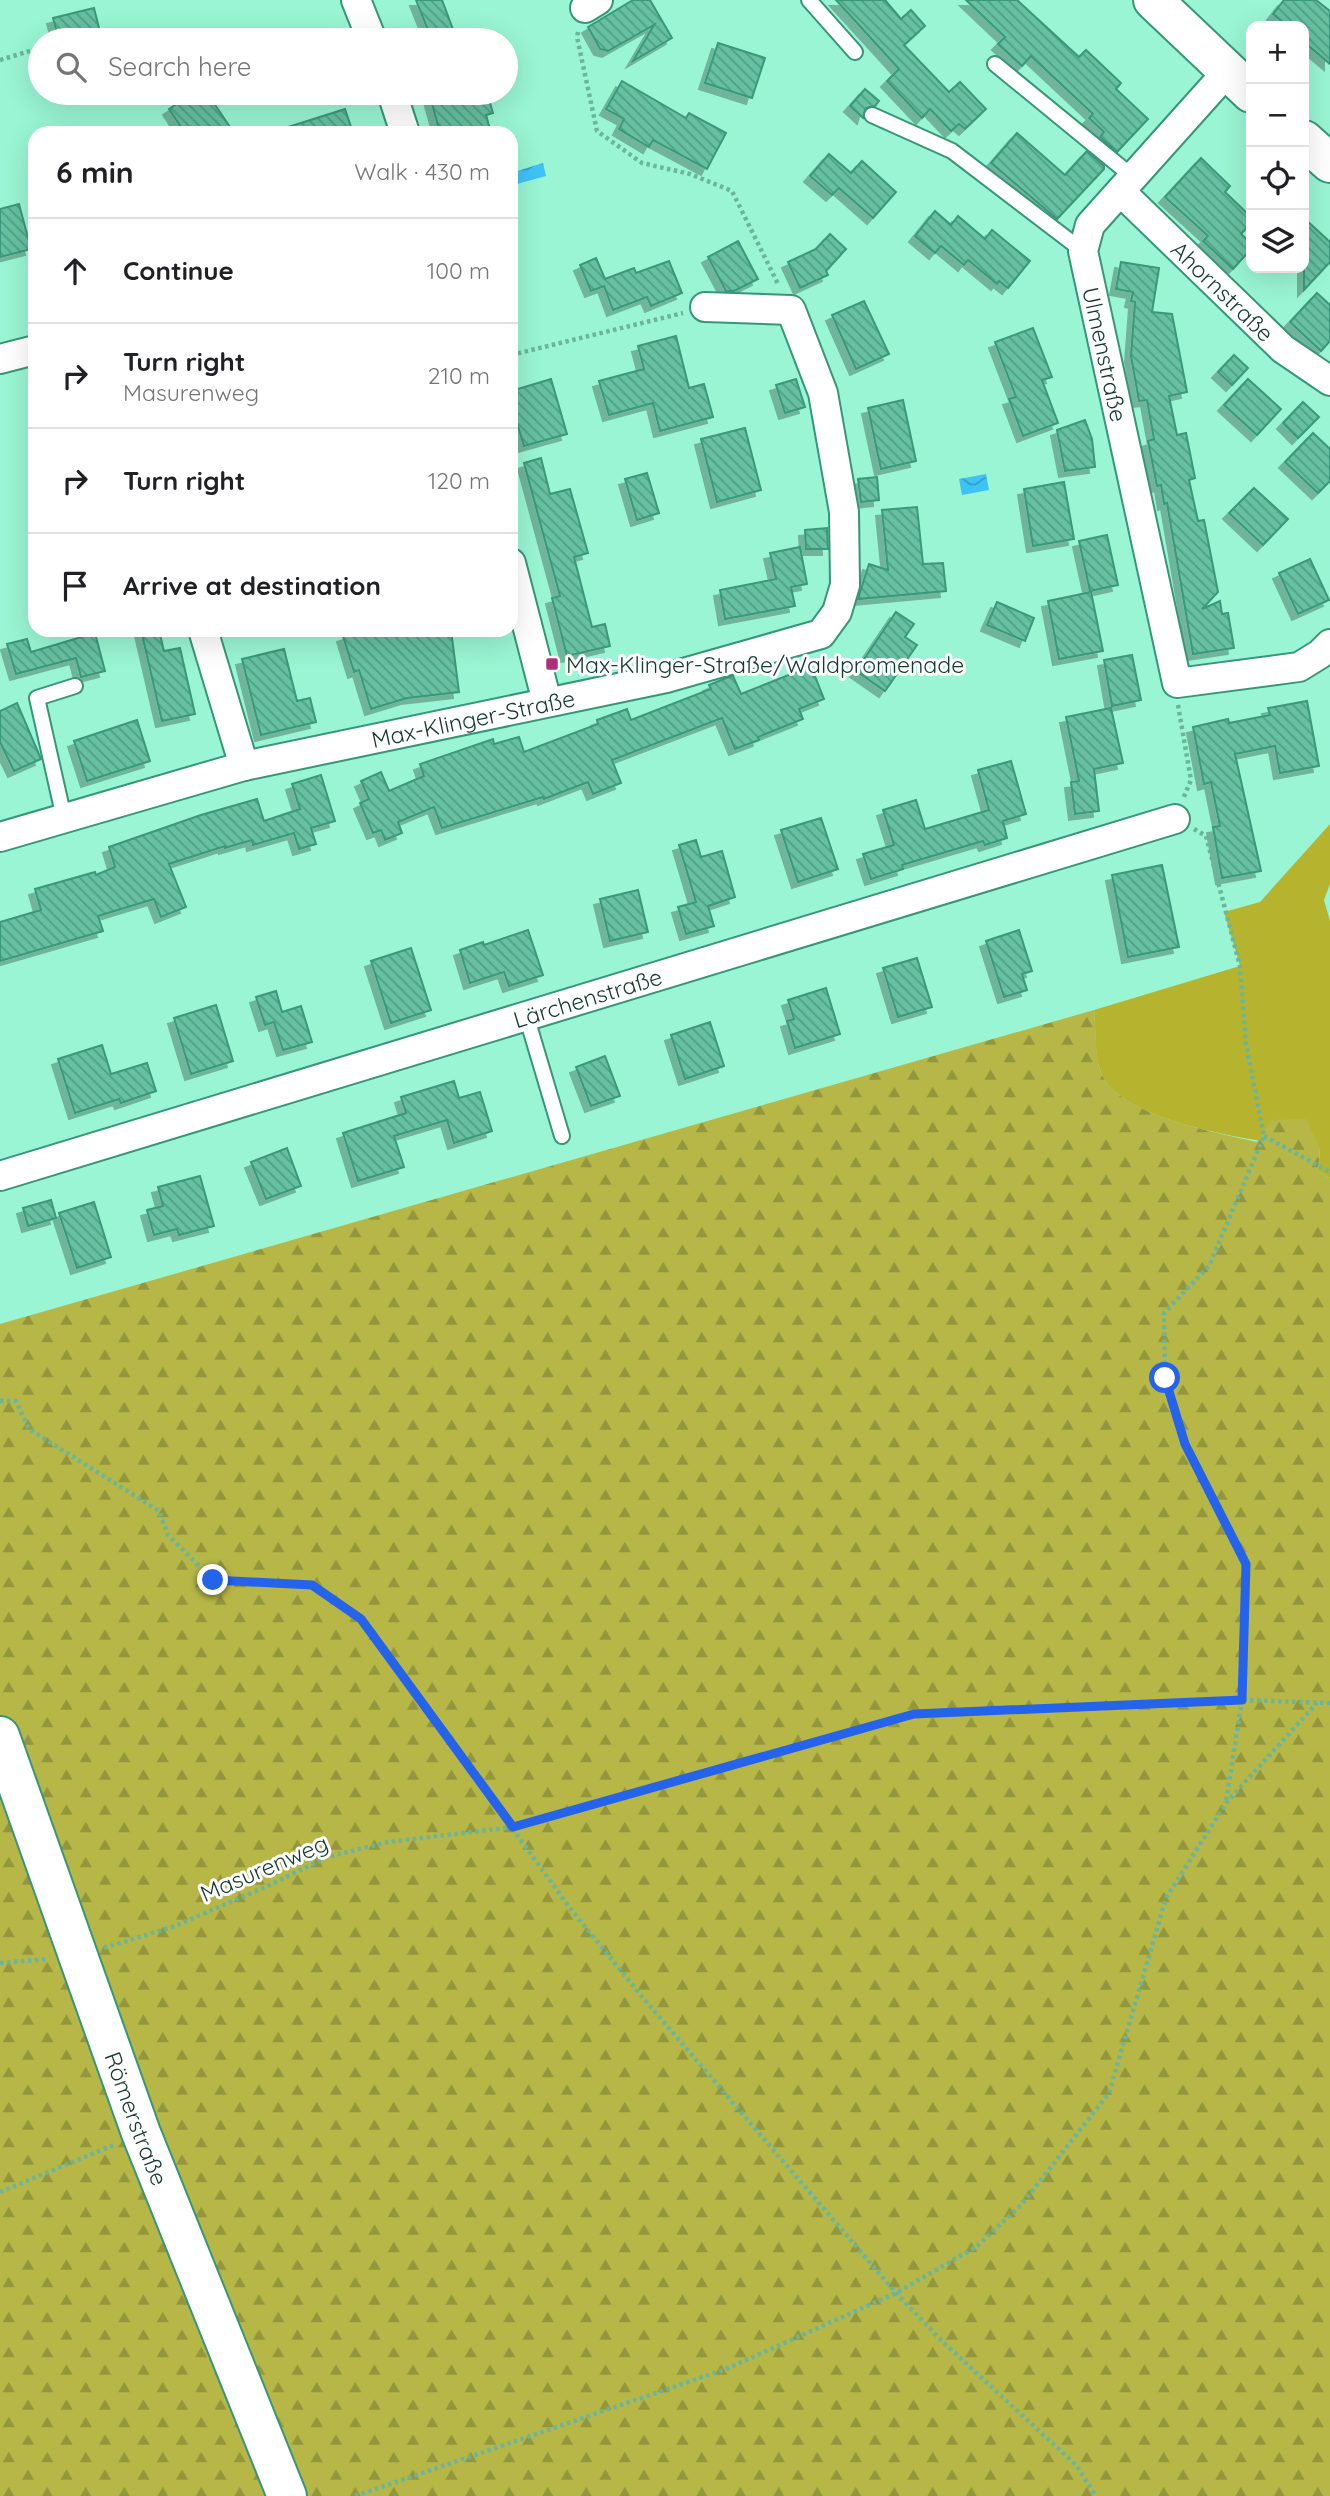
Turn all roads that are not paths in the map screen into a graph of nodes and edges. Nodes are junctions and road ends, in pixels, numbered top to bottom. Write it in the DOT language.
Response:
graph roads {
  1 [pos="356,0"];
  2 [pos="809,0"];
  3 [pos="1153,0"];
  4 [pos="367,28"];
  5 [pos="855,52"];
  6 [pos="995,64"];
  7 [pos="1239,83"];
  8 [pos="396,105"];
  9 [pos="872,115"];
  10 [pos="403,126"];
  11 [pos="1309,144"];
  12 [pos="1330,163"];
  13 [pos="1127,184"];
  14 [pos="1083,251"];
  15 [pos="705,307"];
  16 [pos="28,352"];
  17 [pos="0,359"];
  18 [pos="1330,382"];
  19 [pos="518,590"];
  20 [pos="205,637"];
  21 [pos="1330,644"];
  22 [pos="75,686"];
  23 [pos="547,702"];
  24 [pos="244,766"];
  25 [pos="64,818"];
  26 [pos="1175,820"];
  27 [pos="1,835"];
  28 [pos="526,1015"];
  29 [pos="562,1136"];
  30 [pos="0,1176"];
  31 [pos="0,1737"];
  32 [pos="287,2496"];
  1 -- 4 [label="street"];
  2 -- 5 [label="lane"];
  3 -- 7 [label="street"];
  6 -- 13 [label="lane"];
  7 -- 13 [label="street"];
  8 -- 10 [label="street"];
  9 -- 14 [label="lane"];
  11 -- 12 [label="street"];
  13 -- 14 [label="street"];
  13 -- 18 [label="street, Ahornstraße"];
  14 -- 21 [label="street, Ulmenstraße"];
  15 -- 23 [label="street, Max-Klinger-Straße"];
  16 -- 17 [label="street"];
  19 -- 23 [label="street"];
  20 -- 24 [label="street"];
  22 -- 25 [label="lane"];
  23 -- 24 [label="street, Max-Klinger-Straße"];
  24 -- 25 [label="street, Max-Klinger-Straße"];
  25 -- 27 [label="street, Max-Klinger-Straße"];
  26 -- 28 [label="street, Lärchenstraße"];
  28 -- 29 [label="lane"];
  28 -- 30 [label="street, Lärchenstraße"];
  31 -- 32 [label="street, Römerstraße"];
}
